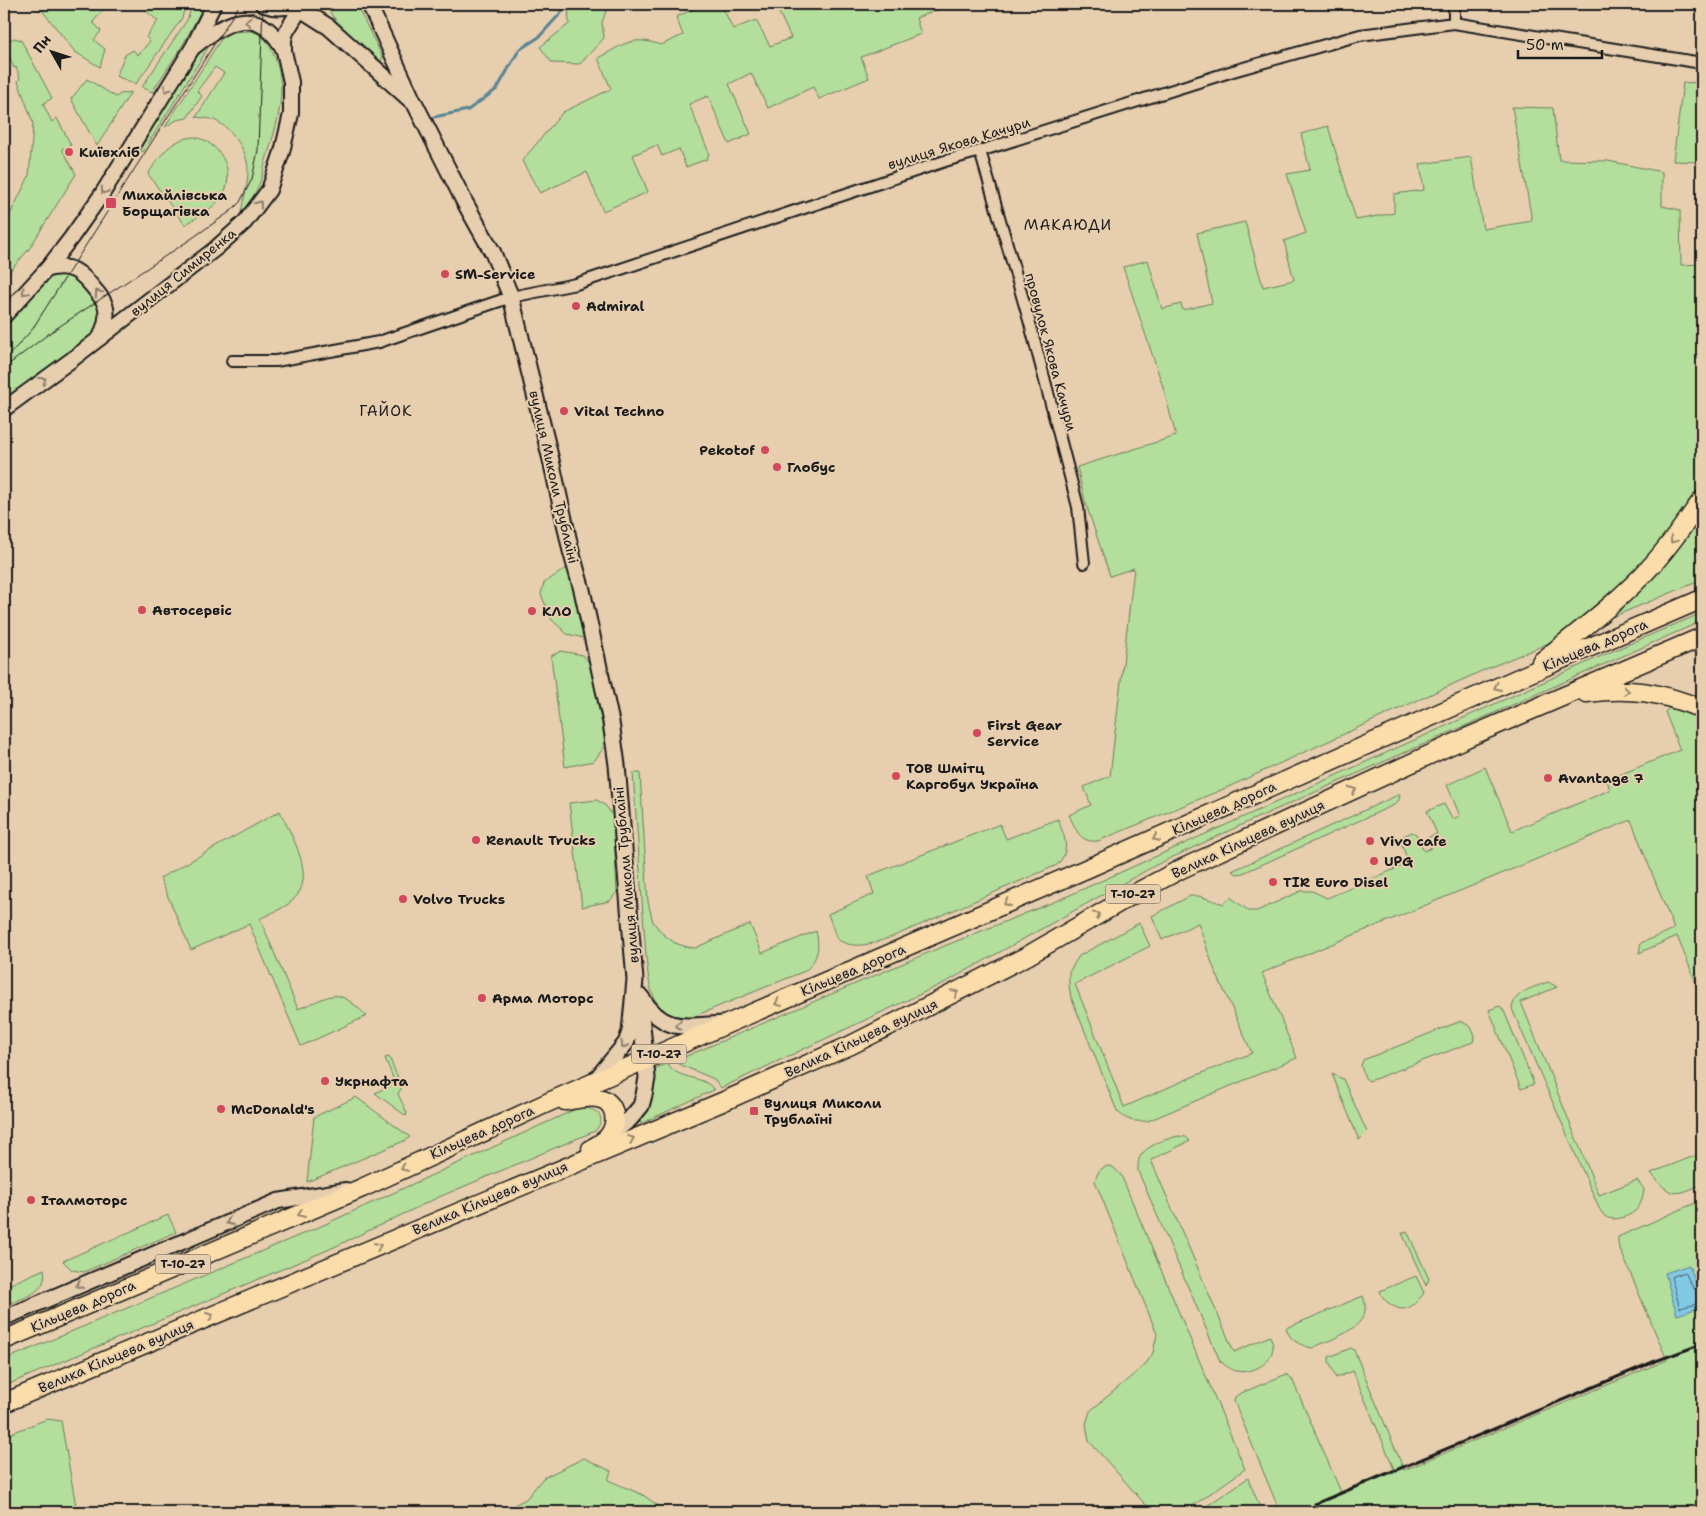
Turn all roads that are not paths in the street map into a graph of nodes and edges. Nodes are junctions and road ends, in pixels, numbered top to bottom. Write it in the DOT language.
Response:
graph roads {
  1 [pos="214,4"];
  2 [pos="263,4"];
  3 [pos="316,4"];
  4 [pos="369,4"];
  5 [pos="1454,4"];
  6 [pos="296,6"];
  7 [pos="1454,23"];
  8 [pos="329,27"];
  9 [pos="193,47"];
  10 [pos="284,51"];
  11 [pos="1702,63"];
  12 [pos="415,104"];
  13 [pos="980,151"];
  14 [pos="47,269"];
  15 [pos="511,297"];
  16 [pos="4,316"];
  17 [pos="100,339"];
  18 [pos="232,361"];
  19 [pos="4,409"];
  20 [pos="1702,500"];
  21 [pos="1084,563"];
  22 [pos="1702,599"];
  23 [pos="1702,637"];
  24 [pos="1523,676"];
  25 [pos="1560,697"];
  26 [pos="1702,709"];
  27 [pos="635,980"];
  28 [pos="639,995"];
  29 [pos="727,1024"];
  30 [pos="645,1060"];
  31 [pos="592,1084"];
  32 [pos="549,1102"];
  33 [pos="608,1137"];
  34 [pos="570,1164"];
  35 [pos="362,1188"];
  36 [pos="4,1318"];
  37 [pos="4,1340"];
  38 [pos="4,1403"];
  1 -- 9 [label="street"];
  2 -- 6 [label="main road"];
  3 -- 8 [label="main road"];
  4 -- 12 [label="street, вулиця Миколи Трублаїні"];
  5 -- 7 [label="street"];
  6 -- 8 [label="main road"];
  6 -- 10 [label="street, вулиця Симиренка"];
  7 -- 11 [label="street, вулиця Якова Качури"];
  7 -- 13 [label="street, вулиця Якова Качури"];
  8 -- 12 [label="main road"];
  10 -- 9 [label="street, one-way"];
  9 -- 14 [label="street, one-way"];
  17 -- 10 [label="street, вулиця Симиренка, one-way"];
  12 -- 15 [label="main road, вулиця Миколи Трублаїні"];
  13 -- 15 [label="street, вулиця Якова Качури"];
  13 -- 21 [label="street, провулок Якова Качури"];
  14 -- 16 [label="street, one-way"];
  17 -- 14 [label="street, one-way"];
  15 -- 18 [label="street, вулиця Якова Качури"];
  15 -- 27 [label="main road, вулиця Миколи Трублаїні"];
  19 -- 17 [label="street, вулиця Симиренка, one-way"];
  20 -- 24 [label="highway, one-way"];
  22 -- 24 [label="highway, Кільцева дорога / Т-10-27"];
  23 -- 25 [label="highway, Велика Кільцева вулиця / Т-10-27"];
  24 -- 29 [label="highway, Кільцева дорога / Т-10-27, one-way"];
  25 -- 26 [label="highway, one-way"];
  34 -- 25 [label="highway, Велика Кільцева вулиця / Т-10-27, one-way"];
  27 -- 28 [label="main road, вулиця Миколи Трублаїні"];
  27 -- 31 [label="main road, вулиця Миколи Трублаїні, one-way"];
  29 -- 28 [label="main road, вулиця Миколи Трублаїні, one-way"];
  28 -- 30 [label="main road"];
  29 -- 30 [label="highway, Кільцева дорога / Т-10-27"];
  30 -- 31 [label="highway, Кільцева дорога / Т-10-27"];
  30 -- 33 [label="main road"];
  31 -- 32 [label="highway, Кільцева дорога / Т-10-27"];
  32 -- 33 [label="highway"];
  32 -- 35 [label="highway, Кільцева дорога / Т-10-27, one-way"];
  33 -- 34 [label="highway"];
  38 -- 34 [label="highway, Велика Кільцева вулиця / Т-10-27, one-way"];
  35 -- 36 [label="street, one-way"];
  35 -- 37 [label="highway, Кільцева дорога / Т-10-27, one-way"];
}
